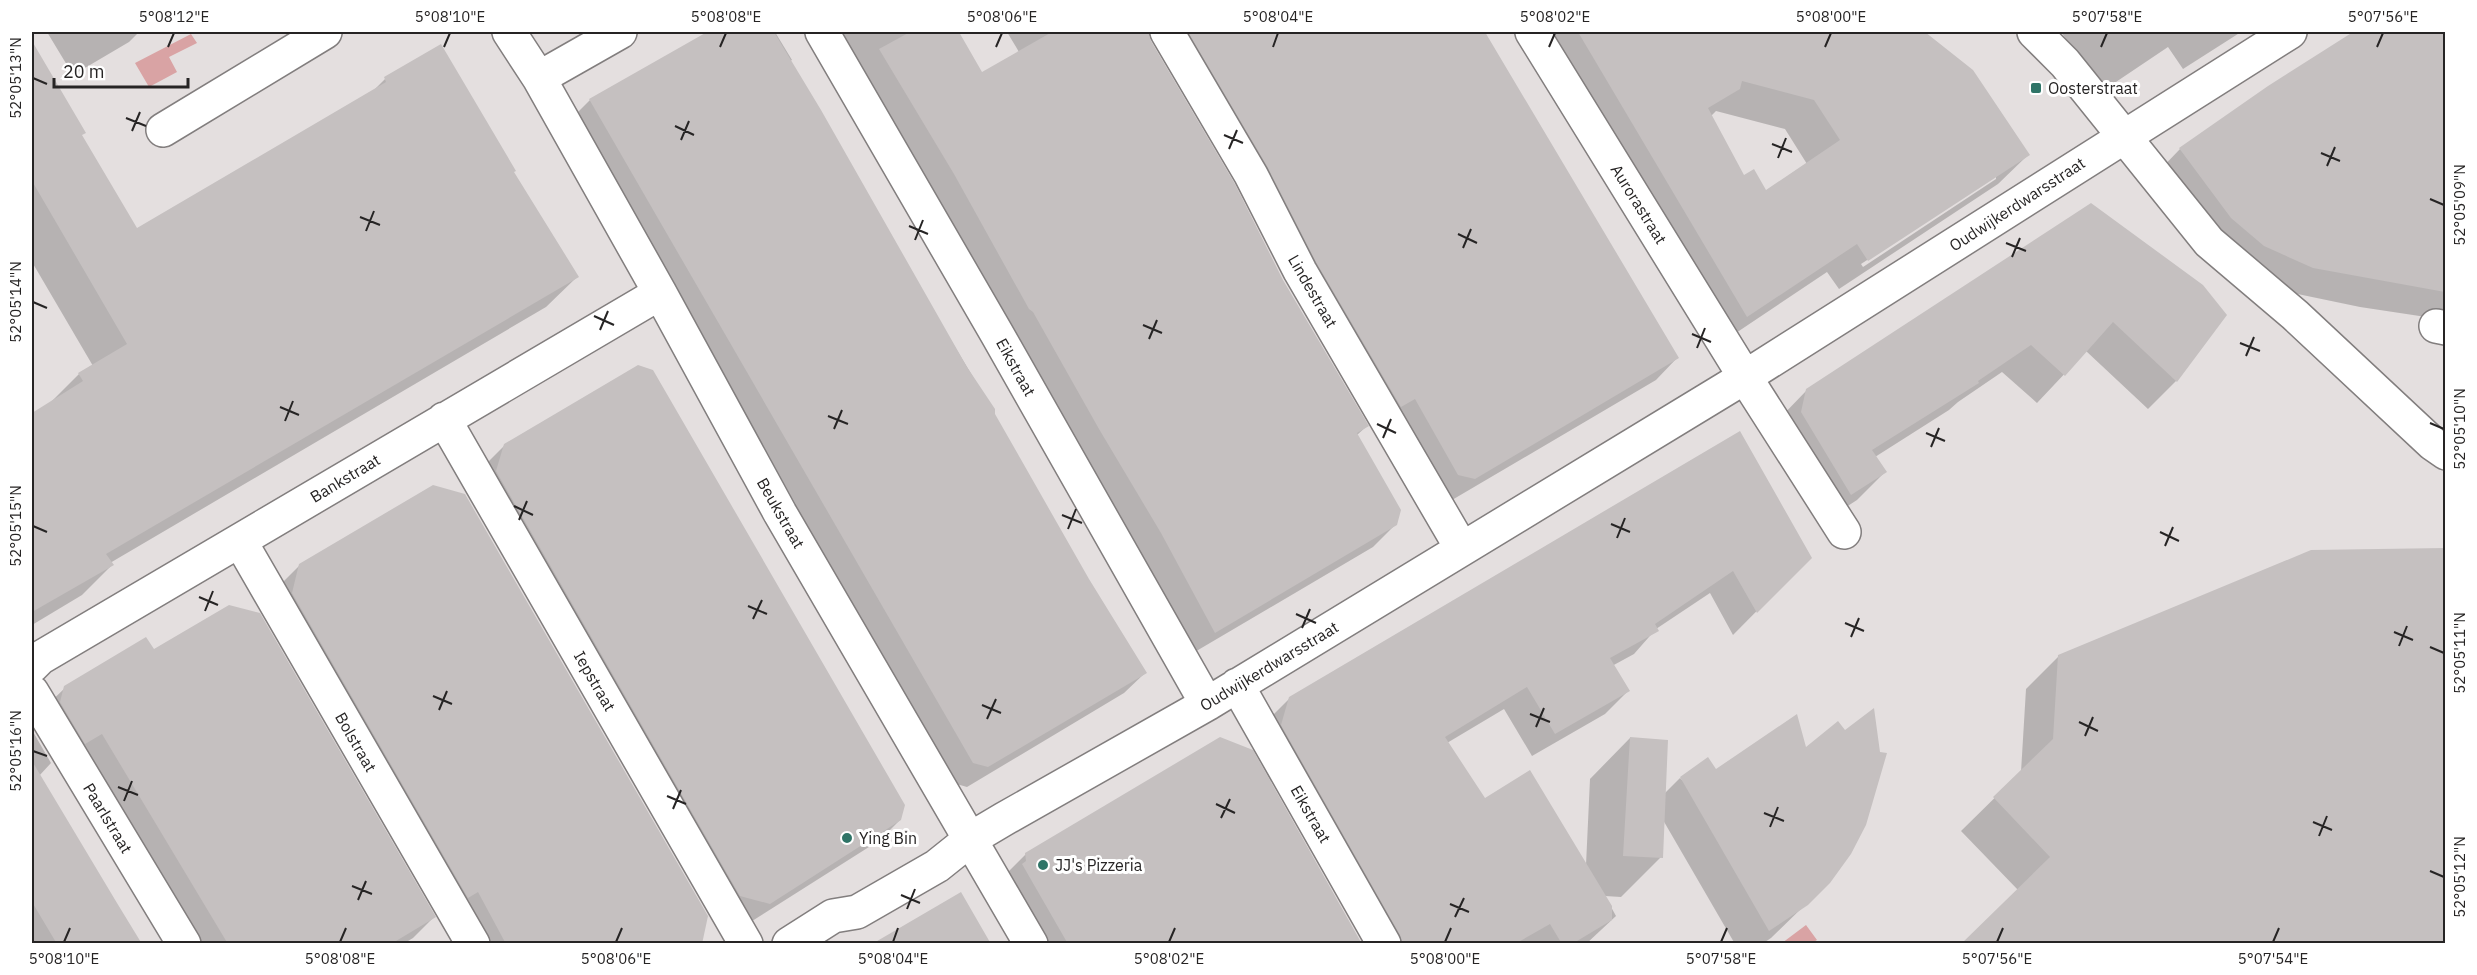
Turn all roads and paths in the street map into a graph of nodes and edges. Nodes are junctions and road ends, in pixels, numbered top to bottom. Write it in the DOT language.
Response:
graph roads {
  1 [pos="325,32"];
  2 [pos="510,32"];
  3 [pos="620,32"];
  4 [pos="822,32"];
  5 [pos="1167,32"];
  6 [pos="1532,32"];
  7 [pos="2034,32"];
  8 [pos="2290,32"];
  9 [pos="538,78"];
  10 [pos="163,130"];
  11 [pos="2124,136"];
  12 [pos="660,293"];
  13 [pos="1745,378"];
  14 [pos="444,419"];
  15 [pos="2445,453"];
  16 [pos="1844,532"];
  17 [pos="240,541"];
  18 [pos="1462,549"];
  19 [pos="32,666"];
  20 [pos="1238,685"];
  21 [pos="32,692"];
  22 [pos="1206,704"];
  23 [pos="972,838"];
  24 [pos="184,944"];
  25 [pos="472,944"];
  26 [pos="746,944"];
  27 [pos="789,944"];
  28 [pos="1031,944"];
  29 [pos="1384,944"];
  1 -- 10 [label="street"];
  2 -- 9 [label="street, Beukstraat"];
  3 -- 9 [label="street"];
  4 -- 22 [label="street, Eikstraat"];
  5 -- 18 [label="street, Lindestraat"];
  6 -- 13 [label="street, Aurorastraat"];
  7 -- 11 [label="street"];
  8 -- 11 [label="street, Oudwijkerdwarsstraat"];
  9 -- 12 [label="street, Beukstraat"];
  11 -- 13 [label="street, Oudwijkerdwarsstraat"];
  11 -- 15 [label="street"];
  12 -- 14 [label="street, Bankstraat"];
  12 -- 23 [label="street, Beukstraat"];
  13 -- 16 [label="street"];
  13 -- 18 [label="street, Oudwijkerdwarsstraat"];
  14 -- 17 [label="street, Bankstraat"];
  14 -- 26 [label="street, Iepstraat"];
  17 -- 19 [label="street, Bankstraat"];
  17 -- 25 [label="street, Bolstraat"];
  18 -- 20 [label="street, Oudwijkerdwarsstraat"];
  20 -- 22 [label="street, Oudwijkerdwarsstraat"];
  20 -- 29 [label="street, Eikstraat"];
  21 -- 24 [label="street, Paarlstraat"];
  22 -- 23 [label="street, Oudwijkerdwarsstraat"];
  23 -- 27 [label="street, Oudwijkerdwarsstraat"];
  23 -- 28 [label="street, Beukstraat"];
}
